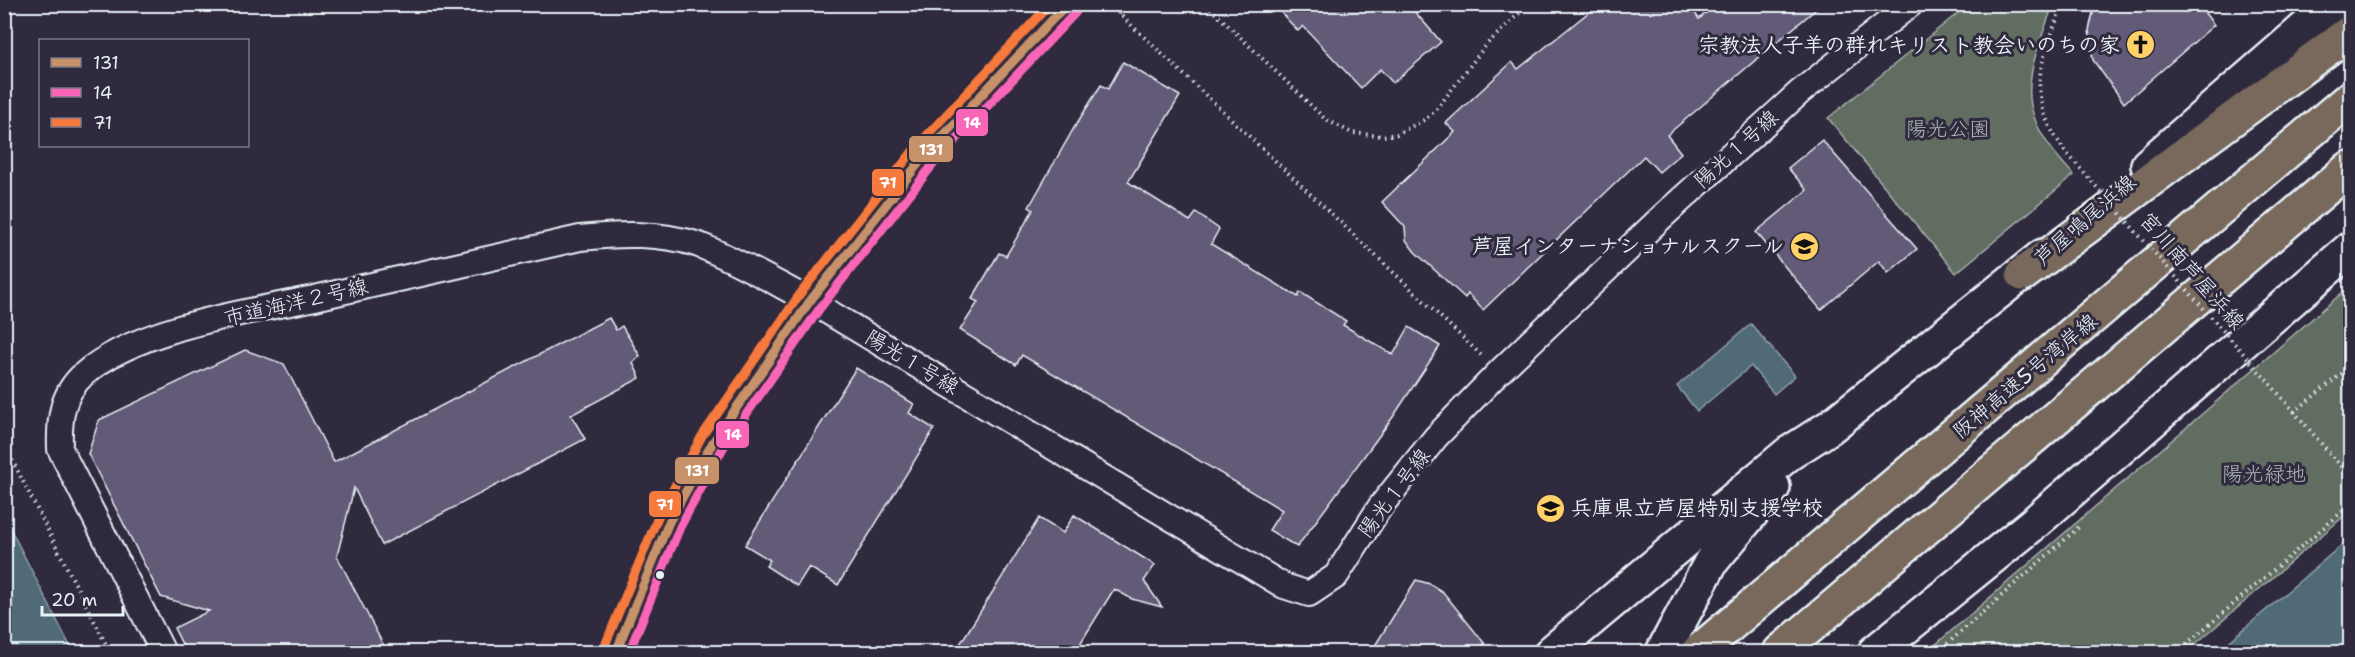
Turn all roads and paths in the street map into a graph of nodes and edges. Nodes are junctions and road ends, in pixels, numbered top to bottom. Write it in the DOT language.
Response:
graph roads {
  1 [pos="1067,4"];
  2 [pos="1109,4"];
  3 [pos="1130,4"];
  4 [pos="1206,4"];
  5 [pos="1529,4"];
  6 [pos="1911,4"];
  7 [pos="2062,4"];
  8 [pos="2333,4"];
  9 [pos="1120,15"];
  10 [pos="2350,32"];
  11 [pos="2350,98"];
  12 [pos="2350,168"];
  13 [pos="2350,249"];
  14 [pos="2023,274"];
  15 [pos="810,301"];
  16 [pos="2350,367"];
  17 [pos="1499,372"];
  18 [pos="2294,412"];
  19 [pos="1830,427"];
  20 [pos="4,444"];
  21 [pos="2350,477"];
  22 [pos="2350,505"];
  23 [pos="2032,524"];
  24 [pos="110,652"];
  25 [pos="163,652"];
  26 [pos="616,652"];
  27 [pos="1552,652"];
  28 [pos="1663,652"];
  29 [pos="1698,652"];
  30 [pos="1780,652"];
  31 [pos="1875,652"];
  32 [pos="1895,652"];
  33 [pos="2177,652"];
  1 -- 15 [label="street"];
  2 -- 9 [label="path"];
  3 -- 9 [label="path"];
  4 -- 5 [label="path"];
  6 -- 17 [label="street, 陽光１号線"];
  7 -- 18 [label="path, 宮川南芦屋浜線, bridge"];
  8 -- 14 [label="main road, 芦屋鳴尾浜線"];
  9 -- 17 [label="path"];
  10 -- 14 [label="highway"];
  11 -- 29 [label="highway, 阪神高速5号湾岸線"];
  12 -- 30 [label="highway"];
  13 -- 23 [label="main road"];
  14 -- 19 [label="main road, 芦屋鳴尾浜線"];
  15 -- 17 [label="street, 陽光１号線"];
  15 -- 25 [label="street, 市道海洋２号線"];
  15 -- 26 [label="street"];
  16 -- 18 [label="path"];
  18 -- 21 [label="path, 宮川南芦屋浜線"];
  19 -- 27 [label="main road, 芦屋鳴尾浜線"];
  19 -- 28 [label="main road, 芦屋鳴尾浜線"];
  20 -- 24 [label="path"];
  22 -- 33 [label="path"];
  23 -- 31 [label="main road"];
  23 -- 32 [label="street"];
}
